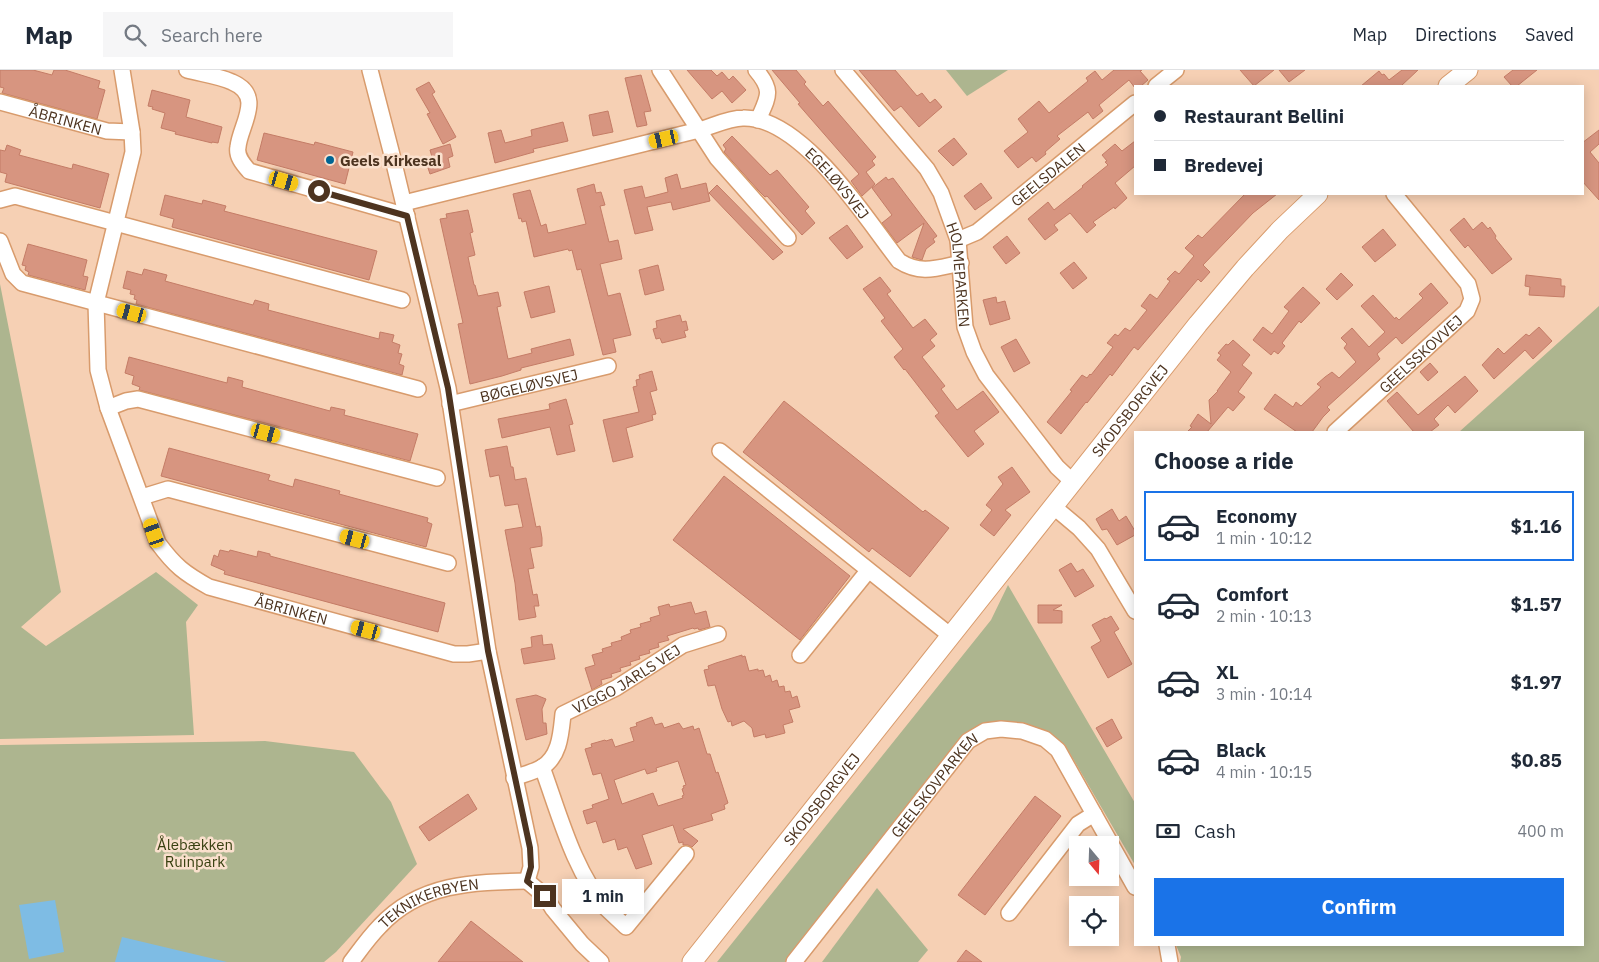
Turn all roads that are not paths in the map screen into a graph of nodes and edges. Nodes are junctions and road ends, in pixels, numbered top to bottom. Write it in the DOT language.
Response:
graph roads {
  1 [pos="122,70"];
  2 [pos="187,70"];
  3 [pos="370,70"];
  4 [pos="660,70"];
  5 [pos="756,70"];
  6 [pos="843,70"];
  7 [pos="1176,70"];
  8 [pos="1468,70"];
  9 [pos="1157,85"];
  10 [pos="1449,85"];
  11 [pos="0,102"];
  12 [pos="1134,104"];
  13 [pos="758,120"];
  14 [pos="699,130"];
  15 [pos="132,132"];
  16 [pos="1317,195"];
  17 [pos="1395,195"];
  18 [pos="0,200"];
  19 [pos="406,210"];
  20 [pos="116,223"];
  21 [pos="788,238"];
  22 [pos="958,240"];
  23 [pos="0,241"];
  24 [pos="961,263"];
  25 [pos="402,300"];
  26 [pos="96,303"];
  27 [pos="608,366"];
  28 [pos="418,389"];
  29 [pos="450,404"];
  30 [pos="108,408"];
  31 [pos="1335,431"];
  32 [pos="720,451"];
  33 [pos="437,478"];
  34 [pos="1073,482"];
  35 [pos="142,497"];
  36 [pos="1054,506"];
  37 [pos="448,563"];
  38 [pos="868,571"];
  39 [pos="1134,609"];
  40 [pos="718,634"];
  41 [pos="950,636"];
  42 [pos="488,651"];
  43 [pos="800,655"];
  44 [pos="542,767"];
  45 [pos="514,778"];
  46 [pos="1094,814"];
  47 [pos="686,854"];
  48 [pos="527,881"];
  49 [pos="1134,885"];
  50 [pos="1009,913"];
  51 [pos="1167,946"];
  52 [pos="351,962"];
  53 [pos="601,962"];
  54 [pos="692,962"];
  55 [pos="794,962"];
  56 [pos="1170,962"];
  1 -- 15 [label="street, ÅBRINKEN"];
  2 -- 19 [label="street"];
  3 -- 19 [label="street"];
  4 -- 14 [label="street"];
  5 -- 13 [label="street"];
  6 -- 22 [label="street, HOLMEPARKEN"];
  7 -- 9 [label="street"];
  8 -- 10 [label="street"];
  11 -- 15 [label="street, ÅBRINKEN"];
  12 -- 22 [label="street, GEELSDALEN"];
  13 -- 14 [label="street, EGELØVSVEJ"];
  13 -- 24 [label="street, EGELØVSVEJ"];
  14 -- 19 [label="street, EGELØVSVEJ"];
  14 -- 21 [label="street"];
  15 -- 20 [label="street, ÅBRINKEN"];
  16 -- 34 [label="street, SKODSBORGVEJ"];
  17 -- 31 [label="street, GEELSSKOVVEJ"];
  18 -- 20 [label="street"];
  19 -- 29 [label="street"];
  20 -- 25 [label="street"];
  20 -- 26 [label="street, ÅBRINKEN"];
  22 -- 24 [label="street, HOLMEPARKEN"];
  23 -- 26 [label="street"];
  24 -- 34 [label="street, HOLMEPARKEN"];
  26 -- 28 [label="street"];
  26 -- 30 [label="street, ÅBRINKEN"];
  27 -- 29 [label="street, BØGELØVSVEJ"];
  29 -- 42 [label="street"];
  30 -- 33 [label="street"];
  30 -- 35 [label="street, ÅBRINKEN"];
  32 -- 38 [label="street"];
  34 -- 36 [label="street, SKODSBORGVEJ"];
  35 -- 37 [label="street"];
  35 -- 42 [label="street, ÅBRINKEN"];
  36 -- 39 [label="street"];
  36 -- 41 [label="street, SKODSBORGVEJ"];
  38 -- 41 [label="street"];
  38 -- 43 [label="street"];
  40 -- 44 [label="street, VIGGO JARLS VEJ"];
  41 -- 54 [label="street, SKODSBORGVEJ"];
  42 -- 45 [label="street"];
  44 -- 45 [label="street"];
  44 -- 47 [label="street"];
  45 -- 48 [label="street"];
  46 -- 49 [label="street, GEELSKOVPARKEN"];
  46 -- 50 [label="street"];
  46 -- 55 [label="street, GEELSKOVPARKEN"];
  48 -- 52 [label="street, TEKNIKERBYEN"];
  48 -- 53 [label="street"];
  51 -- 56 [label="street"];
}
